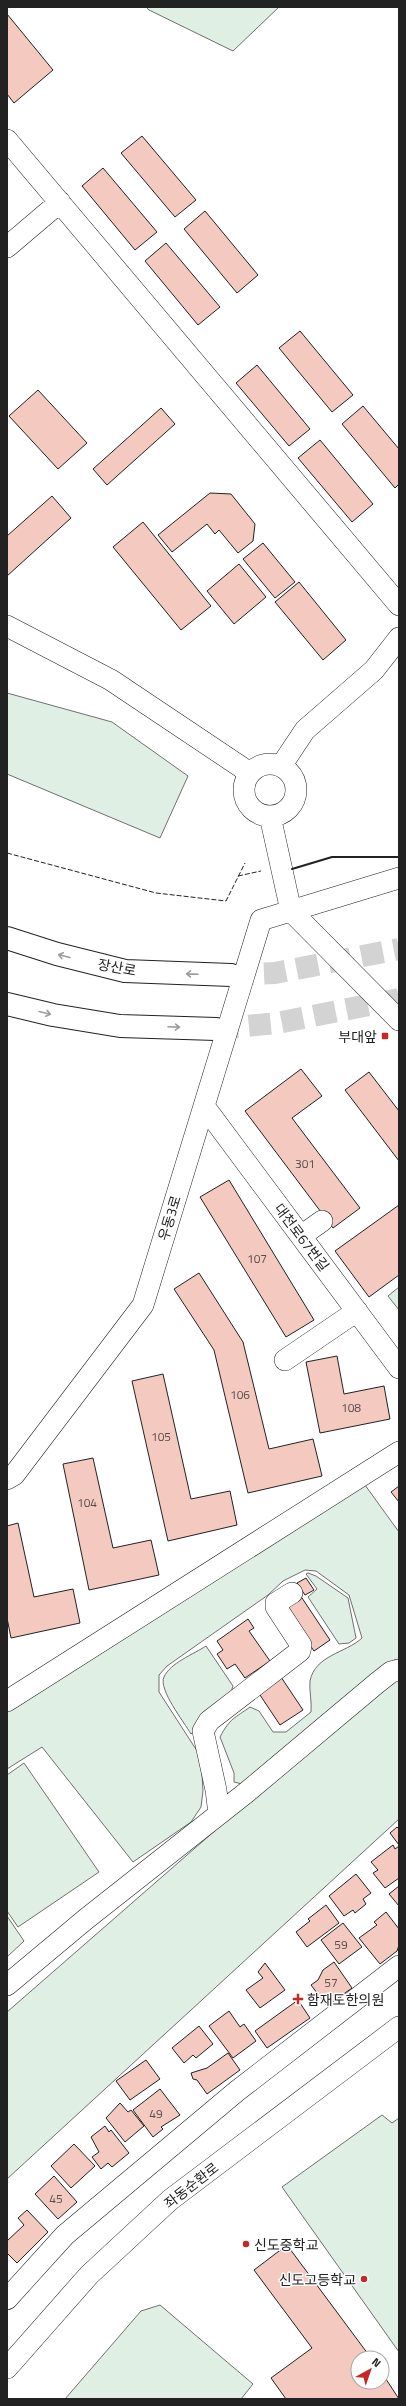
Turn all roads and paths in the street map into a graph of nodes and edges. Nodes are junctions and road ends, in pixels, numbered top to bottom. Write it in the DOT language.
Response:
graph roads {
  1 [pos="7,140"];
  2 [pos="60,202"];
  3 [pos="7,247"];
  4 [pos="399,605"];
  5 [pos="7,626"];
  6 [pos="399,638"];
  7 [pos="281,766"];
  8 [pos="250,773"];
  9 [pos="270,816"];
  10 [pos="399,878"];
  11 [pos="291,911"];
  12 [pos="7,938"];
  13 [pos="231,975"];
  14 [pos="7,1004"];
  15 [pos="399,1020"];
  16 [pos="216,1029"];
  17 [pos="204,1106"];
  18 [pos="322,1221"];
  19 [pos="301,1236"];
  20 [pos="357,1311"];
  21 [pos="285,1360"];
  22 [pos="399,1368"];
  23 [pos="399,1452"];
  24 [pos="7,1479"];
  25 [pos="292,1593"];
  26 [pos="399,1670"];
  27 [pos="7,1701"];
  28 [pos="219,1814"];
  29 [pos="399,1966"];
  30 [pos="7,1985"];
  31 [pos="399,2027"];
  32 [pos="7,2299"];
  33 [pos="7,2368"];
  1 -- 2 [label="street"];
  2 -- 3 [label="street"];
  2 -- 4 [label="street"];
  5 -- 8 [label="street"];
  6 -- 7 [label="street"];
  7 -- 8 [label="street"];
  7 -- 9 [label="street"];
  8 -- 9 [label="street"];
  9 -- 11 [label="street"];
  10 -- 11 [label="street"];
  11 -- 15 [label="street"];
  11 -- 17 [label="street, 우동3로"];
  13 -- 12 [label="highway, 장산로, one-way"];
  14 -- 16 [label="highway, one-way"];
  17 -- 19 [label="street, 대천로67번길"];
  17 -- 24 [label="street, 우동3로"];
  18 -- 19 [label="street"];
  19 -- 20 [label="street, 대천로67번길"];
  20 -- 21 [label="street"];
  20 -- 22 [label="street, 대천로67번길"];
  23 -- 27 [label="street"];
  25 -- 28 [label="street"];
  26 -- 28 [label="street"];
  28 -- 30 [label="street"];
  29 -- 32 [label="street"];
  31 -- 33 [label="street, 좌동순환로"];
}
